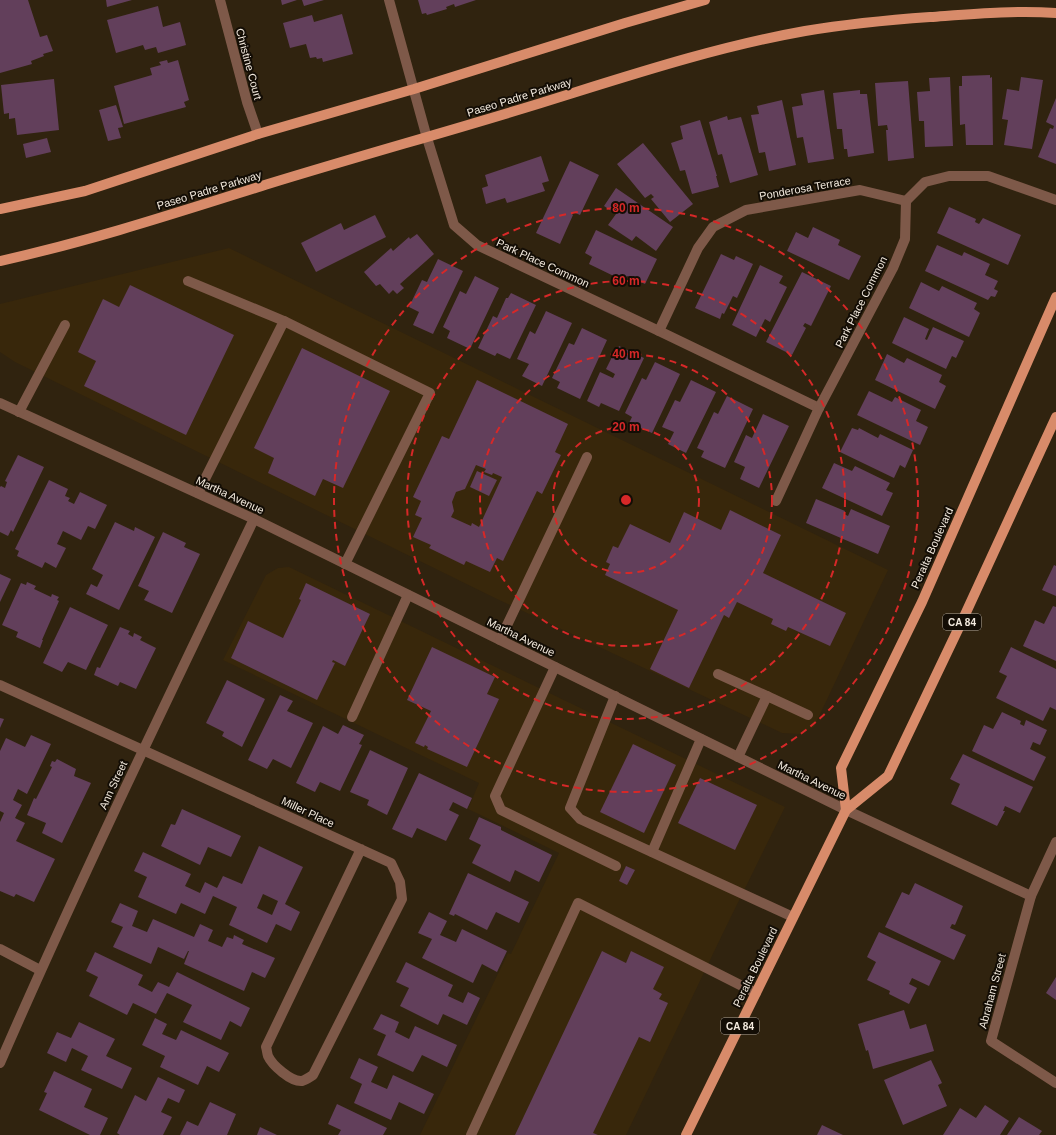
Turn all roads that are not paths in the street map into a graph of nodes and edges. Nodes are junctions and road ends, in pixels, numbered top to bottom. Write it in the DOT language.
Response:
graph roads {
  1 [pos="220,0"];
  2 [pos="388,0"];
  3 [pos="705,0"];
  4 [pos="1056,13"];
  5 [pos="414,89"];
  6 [pos="258,134"];
  7 [pos="427,138"];
  8 [pos="1056,200"];
  9 [pos="906,201"];
  10 [pos="0,209"];
  11 [pos="0,261"];
  12 [pos="188,281"];
  13 [pos="1056,297"];
  14 [pos="284,321"];
  15 [pos="65,325"];
  16 [pos="659,331"];
  17 [pos="0,403"];
  18 [pos="819,408"];
  19 [pos="19,412"];
  20 [pos="1056,418"];
  21 [pos="587,457"];
  22 [pos="198,493"];
  23 [pos="776,500"];
  24 [pos="254,519"];
  25 [pos="345,564"];
  26 [pos="408,595"];
  27 [pos="500,640"];
  28 [pos="555,667"];
  29 [pos="718,674"];
  30 [pos="0,685"];
  31 [pos="615,696"];
  32 [pos="767,696"];
  33 [pos="808,715"];
  34 [pos="352,717"];
  35 [pos="701,739"];
  36 [pos="143,749"];
  37 [pos="738,757"];
  38 [pos="846,810"];
  39 [pos="1056,842"];
  40 [pos="361,849"];
  41 [pos="652,852"];
  42 [pos="616,866"];
  43 [pos="1031,896"];
  44 [pos="793,917"];
  45 [pos="0,949"];
  46 [pos="40,970"];
  47 [pos="756,993"];
  48 [pos="0,1063"];
  49 [pos="1056,1083"];
  50 [pos="471,1135"];
  51 [pos="686,1135"];
  1 -- 6 [label="street, Christine Court"];
  2 -- 5 [label="street, Park Place Common"];
  3 -- 5 [label="main road"];
  4 -- 7 [label="main road, Paseo Padre Parkway"];
  5 -- 6 [label="main road"];
  5 -- 7 [label="street, Park Place Common"];
  6 -- 10 [label="main road"];
  7 -- 11 [label="main road, Paseo Padre Parkway"];
  7 -- 16 [label="street, Park Place Common"];
  8 -- 9 [label="street"];
  9 -- 16 [label="street, Ponderosa Terrace"];
  9 -- 18 [label="street, Park Place Common"];
  12 -- 14 [label="street"];
  13 -- 38 [label="main road, Peralta Boulevard"];
  14 -- 22 [label="street"];
  14 -- 25 [label="street"];
  15 -- 19 [label="street"];
  16 -- 18 [label="street, Park Place Common"];
  17 -- 19 [label="street, Martha Avenue"];
  18 -- 23 [label="street, Park Place Common"];
  19 -- 22 [label="street, Martha Avenue"];
  20 -- 38 [label="main road, Peralta Boulevard / CA 84"];
  21 -- 27 [label="street"];
  22 -- 24 [label="street, Martha Avenue"];
  24 -- 25 [label="street, Martha Avenue"];
  24 -- 36 [label="street, Ann Street"];
  25 -- 26 [label="street, Martha Avenue"];
  26 -- 27 [label="street, Martha Avenue"];
  26 -- 34 [label="street"];
  27 -- 28 [label="street, Martha Avenue"];
  28 -- 31 [label="street, Martha Avenue"];
  28 -- 42 [label="street"];
  29 -- 32 [label="street"];
  30 -- 36 [label="street, Miller Place"];
  31 -- 35 [label="street, Martha Avenue"];
  31 -- 41 [label="street"];
  32 -- 33 [label="street"];
  32 -- 37 [label="street"];
  35 -- 37 [label="street, Martha Avenue"];
  35 -- 41 [label="street"];
  36 -- 40 [label="street, Miller Place"];
  36 -- 46 [label="street, Ann Street"];
  37 -- 38 [label="street, Martha Avenue"];
  38 -- 43 [label="street, Martha Avenue"];
  38 -- 44 [label="main road, Peralta Boulevard / CA 84"];
  39 -- 43 [label="street"];
  40 -- 40 [label="street, Miller Place"];
  41 -- 44 [label="street"];
  43 -- 49 [label="street, Abraham Street"];
  44 -- 47 [label="main road, Peralta Boulevard / CA 84"];
  45 -- 46 [label="street"];
  46 -- 48 [label="street, Ann Street"];
  47 -- 50 [label="street"];
  47 -- 51 [label="main road, Peralta Boulevard / CA 84"];
}
